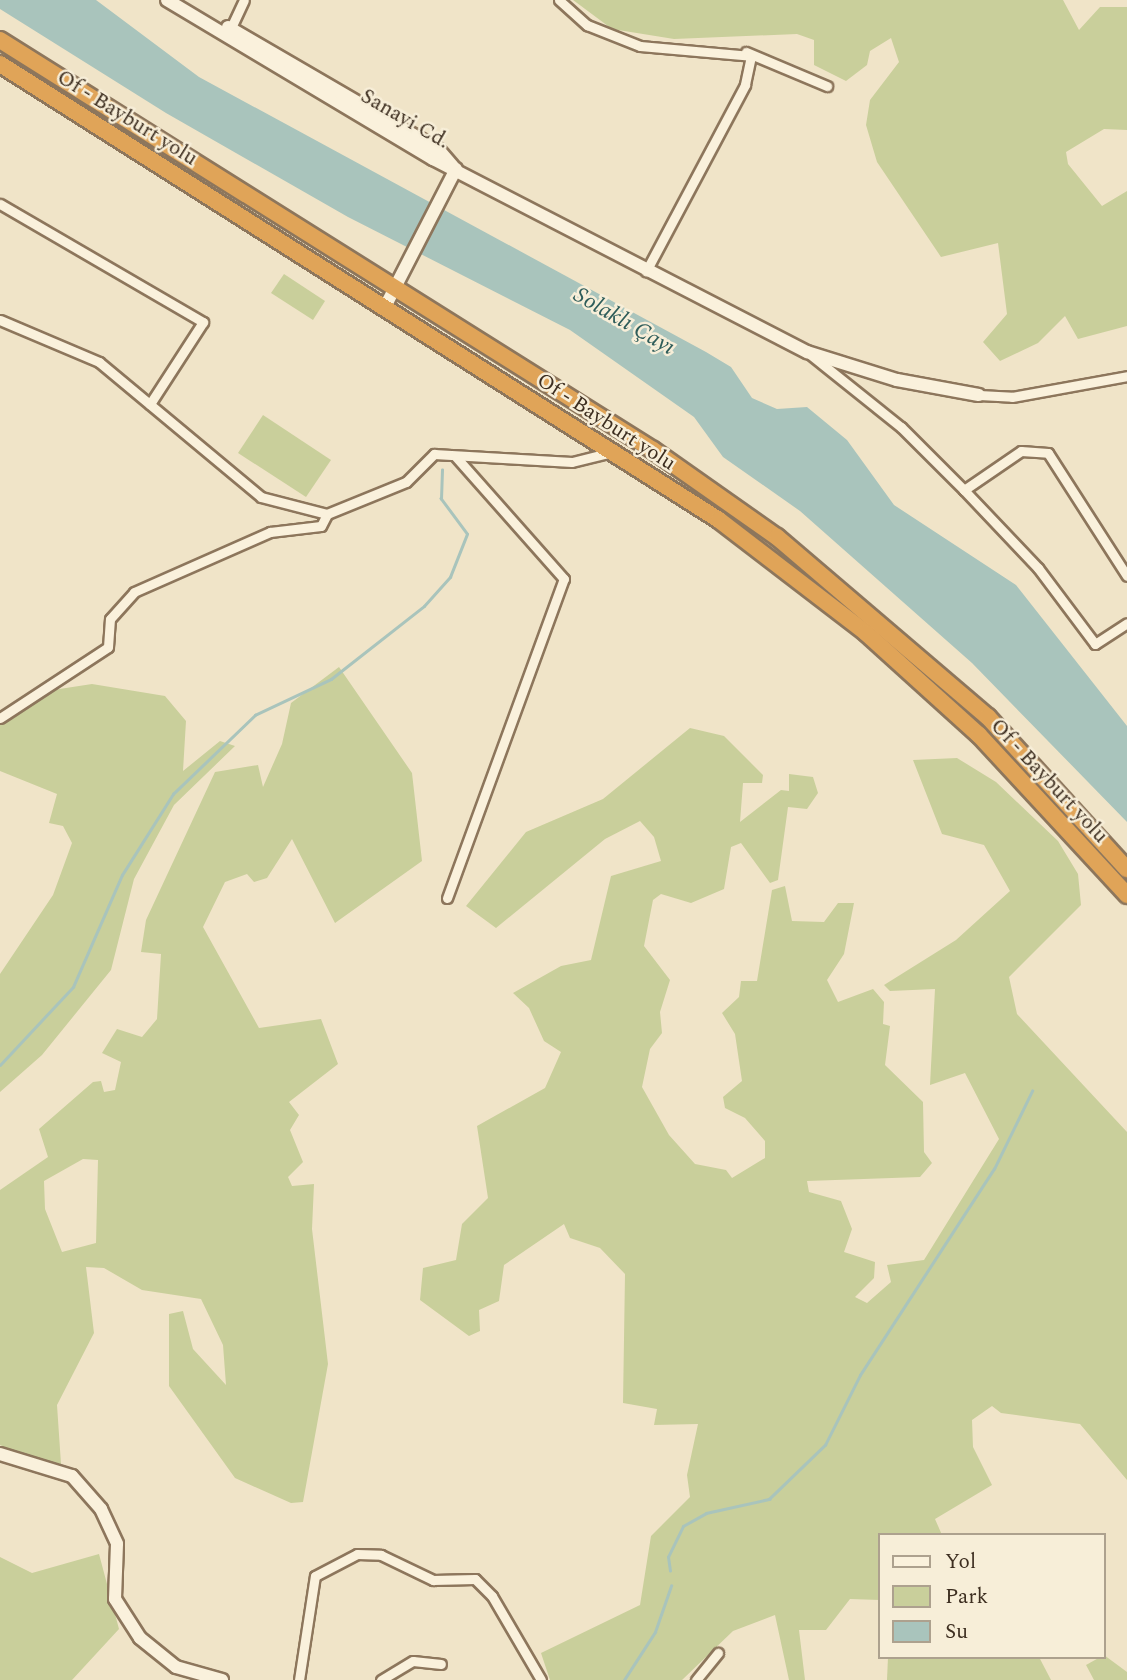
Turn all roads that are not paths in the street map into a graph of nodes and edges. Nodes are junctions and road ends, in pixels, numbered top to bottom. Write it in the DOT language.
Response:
graph roads {
  1 [pos="167,0"];
  2 [pos="183,0"];
  3 [pos="244,0"];
  4 [pos="559,0"];
  5 [pos="229,33"];
  6 [pos="0,40"];
  7 [pos="744,51"];
  8 [pos="0,64"];
  9 [pos="827,86"];
  10 [pos="456,169"];
  11 [pos="0,204"];
  12 [pos="646,271"];
  13 [pos="398,283"];
  14 [pos="386,304"];
  15 [pos="0,320"];
  16 [pos="807,352"];
  17 [pos="1127,376"];
  18 [pos="979,395"];
  19 [pos="150,404"];
  20 [pos="613,452"];
  21 [pos="456,457"];
  22 [pos="964,490"];
  23 [pos="327,514"];
  24 [pos="1127,576"];
  25 [pos="1127,623"];
  26 [pos="0,718"];
  27 [pos="1127,869"];
  28 [pos="1127,895"];
  29 [pos="447,898"];
  30 [pos="0,1454"];
  31 [pos="718,1653"];
  32 [pos="441,1664"];
  33 [pos="222,1680"];
  34 [pos="299,1680"];
  35 [pos="381,1680"];
  36 [pos="541,1680"];
  37 [pos="696,1680"];
  1 -- 5 [label="street, Sanayi Cd."];
  2 -- 5 [label="street, Sanayi Cd."];
  3 -- 5 [label="street"];
  4 -- 7 [label="street"];
  5 -- 10 [label="street, Sanayi Cd."];
  6 -- 13 [label="highway, Of - Bayburt yolu"];
  7 -- 9 [label="street"];
  7 -- 12 [label="street"];
  8 -- 14 [label="highway, Of - Bayburt yolu"];
  10 -- 12 [label="street, Sanayi Cd."];
  10 -- 13 [label="street"];
  11 -- 19 [label="street"];
  12 -- 16 [label="street, Sanayi Cd."];
  13 -- 14 [label="street"];
  13 -- 27 [label="highway, Of - Bayburt yolu"];
  14 -- 20 [label="highway, Of - Bayburt yolu"];
  15 -- 19 [label="street"];
  16 -- 18 [label="street, Sanayi Cd."];
  16 -- 22 [label="street"];
  17 -- 18 [label="street"];
  19 -- 23 [label="street"];
  20 -- 21 [label="street"];
  20 -- 28 [label="highway, Of - Bayburt yolu"];
  21 -- 23 [label="street"];
  21 -- 29 [label="street"];
  22 -- 24 [label="street"];
  22 -- 25 [label="street"];
  23 -- 26 [label="street"];
  30 -- 33 [label="street"];
  31 -- 37 [label="street"];
  32 -- 35 [label="street"];
  34 -- 36 [label="street"];
}
